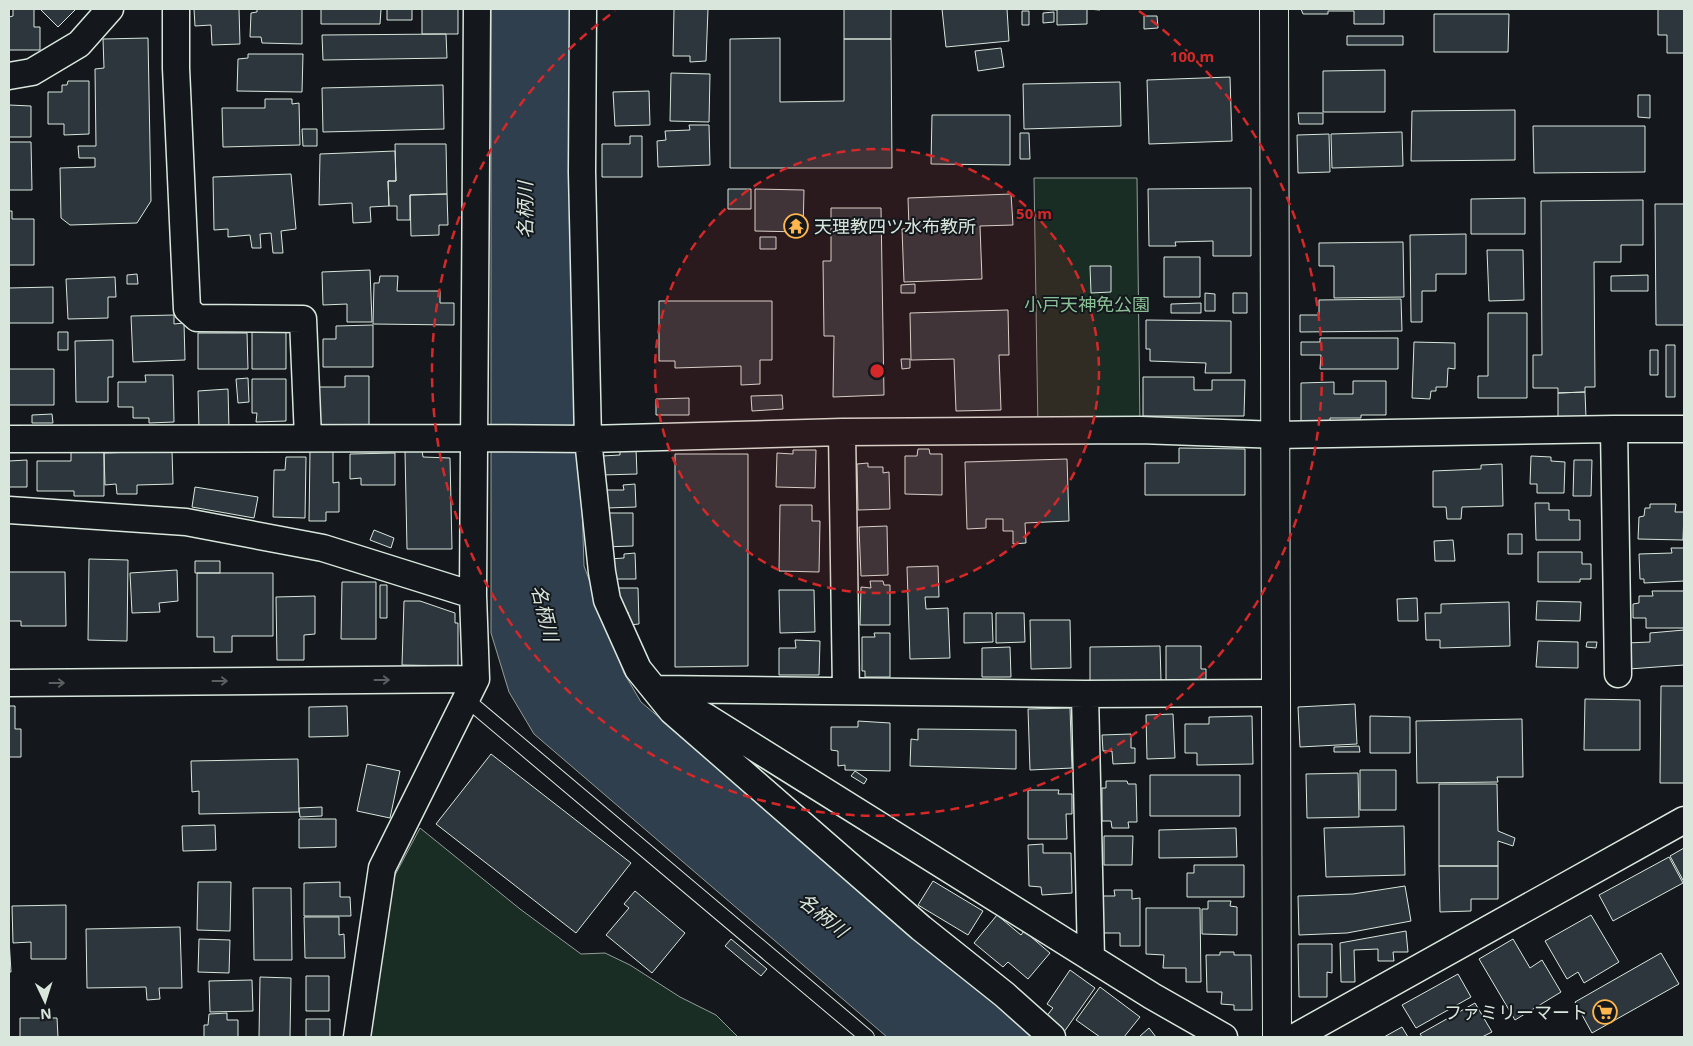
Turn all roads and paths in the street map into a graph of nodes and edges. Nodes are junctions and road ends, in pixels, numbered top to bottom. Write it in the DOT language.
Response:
graph roads {
  1 [pos="110,9"];
  2 [pos="176,9"];
  3 [pos="477,9"];
  4 [pos="583,9"];
  5 [pos="1274,9"];
  6 [pos="9,76"];
  7 [pos="1614,429"];
  8 [pos="1684,429"];
  9 [pos="842,432"];
  10 [pos="1276,435"];
  11 [pos="308,438"];
  12 [pos="475,438"];
  13 [pos="9,439"];
  14 [pos="588,439"];
  15 [pos="9,510"];
  16 [pos="473,595"];
  17 [pos="1618,674"];
  18 [pos="9,683"];
  19 [pos="471,689"];
  20 [pos="653,689"];
  21 [pos="846,691"];
  22 [pos="1276,693"];
  23 [pos="1085,694"];
  24 [pos="1684,820"];
  25 [pos="1091,958"];
  26 [pos="357,1037"];
  27 [pos="867,1037"];
  28 [pos="1052,1037"];
  29 [pos="1224,1037"];
  30 [pos="1277,1037"];
  31 [pos="1295,1037"];
  1 -- 6 [label="street"];
  2 -- 11 [label="street"];
  3 -- 12 [label="street"];
  4 -- 14 [label="street"];
  5 -- 10 [label="street"];
  7 -- 8 [label="street"];
  7 -- 10 [label="street"];
  7 -- 17 [label="street"];
  9 -- 10 [label="street"];
  9 -- 14 [label="street"];
  9 -- 21 [label="street"];
  10 -- 22 [label="street"];
  11 -- 12 [label="street"];
  11 -- 13 [label="street"];
  12 -- 14 [label="street"];
  12 -- 16 [label="street"];
  14 -- 20 [label="street"];
  15 -- 16 [label="street"];
  16 -- 19 [label="street"];
  18 -- 19 [label="street, one-way"];
  19 -- 26 [label="street"];
  19 -- 27 [label="lane"];
  20 -- 21 [label="street"];
  20 -- 25 [label="street"];
  20 -- 28 [label="street"];
  21 -- 23 [label="street"];
  22 -- 23 [label="street"];
  22 -- 30 [label="street"];
  23 -- 25 [label="street"];
  24 -- 31 [label="street"];
  25 -- 29 [label="street"];
}
